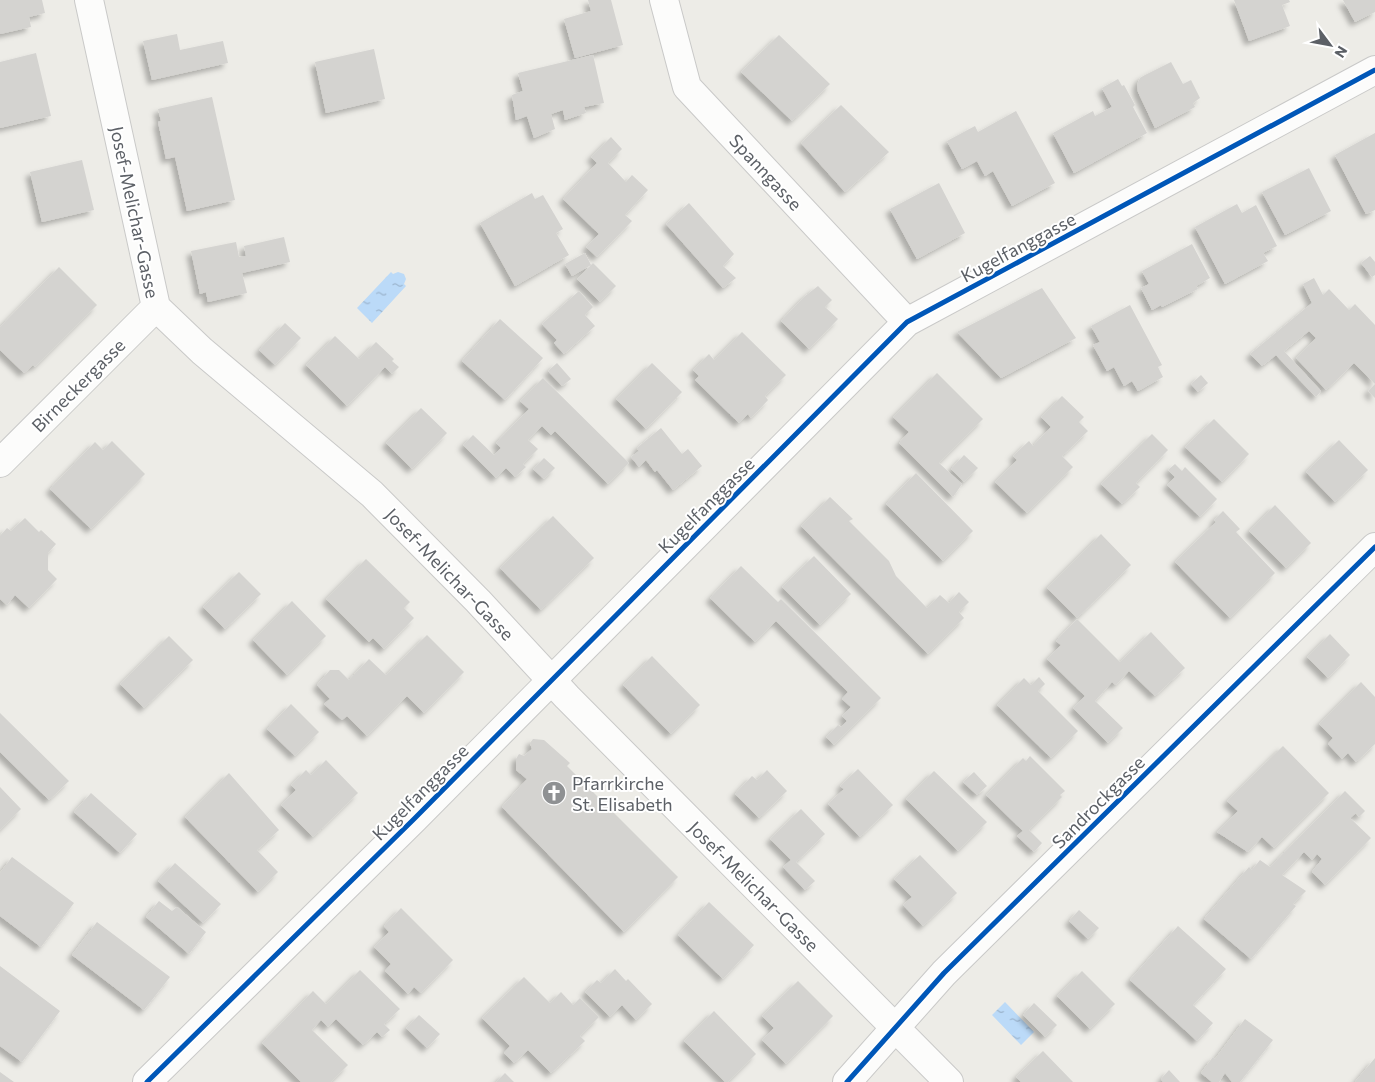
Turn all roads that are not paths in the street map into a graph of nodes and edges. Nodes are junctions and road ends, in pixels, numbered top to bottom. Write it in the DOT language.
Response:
graph roads {
  1 [pos="89,0"];
  2 [pos="664,0"];
  3 [pos="1375,70"];
  4 [pos="156,307"];
  5 [pos="907,322"];
  6 [pos="0,463"];
  7 [pos="1375,547"];
  8 [pos="551,680"];
  9 [pos="895,1029"];
  10 [pos="147,1082"];
  11 [pos="847,1082"];
  12 [pos="949,1082"];
  1 -- 4 [label="street, Josef-Melichar-Gasse"];
  2 -- 5 [label="street, Spanngasse"];
  3 -- 5 [label="street, Kugelfanggasse"];
  4 -- 6 [label="street, Birneckergasse"];
  4 -- 8 [label="street, Josef-Melichar-Gasse"];
  5 -- 8 [label="street, Kugelfanggasse"];
  7 -- 9 [label="street, Sandrockgasse"];
  8 -- 9 [label="street, Josef-Melichar-Gasse"];
  8 -- 10 [label="street, Kugelfanggasse"];
  9 -- 11 [label="street, Sandrockgasse"];
  9 -- 12 [label="street, Josef-Melichar-Gasse"];
}
